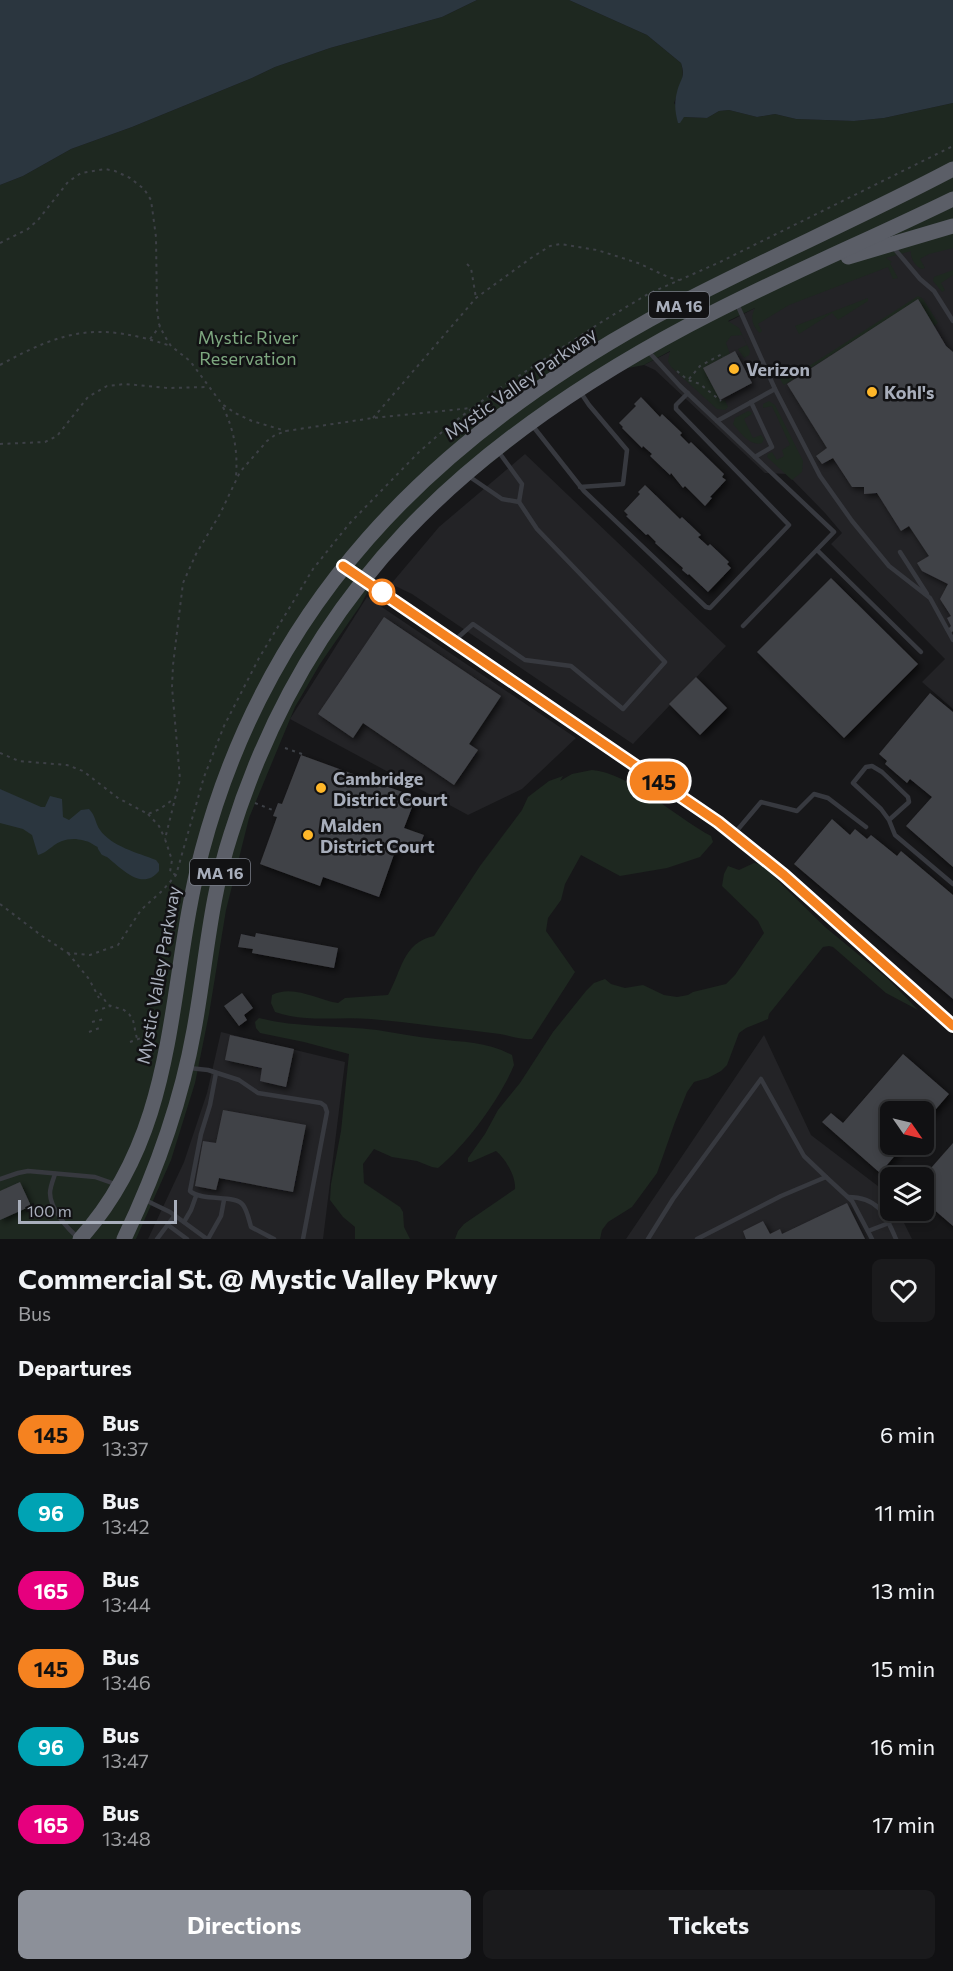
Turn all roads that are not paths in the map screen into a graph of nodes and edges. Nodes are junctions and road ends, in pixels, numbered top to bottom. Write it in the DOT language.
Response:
graph roads {
  1 [pos="953,169"];
  2 [pos="953,199"];
  3 [pos="953,226"];
  4 [pos="885,239"];
  5 [pos="736,302"];
  6 [pos="953,321"];
  7 [pos="646,349"];
  8 [pos="776,389"];
  9 [pos="579,390"];
  10 [pos="687,393"];
  11 [pos="751,402"];
  12 [pos="717,421"];
  13 [pos="531,423"];
  14 [pos="496,449"];
  15 [pos="754,457"];
  16 [pos="465,474"];
  17 [pos="580,487"];
  18 [pos="519,502"];
  19 [pos="817,550"];
  20 [pos="900,552"];
  21 [pos="343,566"];
  22 [pos="363,579"];
  23 [pos="930,598"];
  24 [pos="743,626"];
  25 [pos="953,640"];
  26 [pos="453,642"];
  27 [pos="921,652"];
  28 [pos="889,820"];
  29 [pos="866,827"];
  30 [pos="734,834"];
  31 [pos="953,884"];
  32 [pos="953,1026"];
  33 [pos="186,1068"];
  34 [pos="216,1073"];
  35 [pos="55,1174"];
  36 [pos="826,1177"];
  37 [pos="0,1179"];
  38 [pos="120,1187"];
  39 [pos="196,1196"];
  40 [pos="848,1197"];
  41 [pos="142,1199"];
  42 [pos="224,1200"];
  43 [pos="175,1215"];
  44 [pos="184,1222"];
  45 [pos="889,1223"];
  46 [pos="168,1225"];
  47 [pos="868,1232"];
  48 [pos="80,1239"];
  49 [pos="124,1239"];
  50 [pos="157,1239"];
  51 [pos="187,1239"];
  52 [pos="208,1239"];
  53 [pos="274,1239"];
  54 [pos="303,1239"];
  55 [pos="648,1239"];
  56 [pos="697,1239"];
  57 [pos="872,1239"];
  58 [pos="896,1239"];
  1 -- 21 [label="highway, Mystic Valley Parkway / MA 16"];
  2 -- 4 [label="highway"];
  3 -- 4 [label="highway"];
  4 -- 5 [label="highway, MA 16"];
  4 -- 6 [label="lane"];
  5 -- 7 [label="highway, MA 16"];
  5 -- 8 [label="lane"];
  7 -- 9 [label="highway, MA 16"];
  7 -- 10 [label="lane"];
  8 -- 11 [label="lane"];
  8 -- 23 [label="lane"];
  9 -- 13 [label="highway, MA 16"];
  9 -- 17 [label="lane"];
  10 -- 12 [label="lane"];
  10 -- 17 [label="lane"];
  11 -- 12 [label="lane"];
  11 -- 15 [label="lane"];
  12 -- 15 [label="lane"];
  13 -- 14 [label="highway, MA 16"];
  13 -- 17 [label="lane"];
  14 -- 16 [label="highway, MA 16"];
  14 -- 18 [label="lane"];
  15 -- 19 [label="lane"];
  16 -- 18 [label="lane"];
  16 -- 22 [label="highway, MA 16"];
  18 -- 26 [label="lane"];
  19 -- 24 [label="lane"];
  19 -- 27 [label="lane"];
  20 -- 23 [label="lane"];
  21 -- 22 [label="street"];
  21 -- 38 [label="highway, Mystic Valley Parkway / MA 16"];
  22 -- 26 [label="street"];
  22 -- 33 [label="highway, MA 16"];
  23 -- 25 [label="lane"];
  26 -- 30 [label="street"];
  28 -- 28 [label="lane"];
  28 -- 31 [label="lane"];
  29 -- 30 [label="lane"];
  30 -- 32 [label="street"];
  33 -- 34 [label="lane"];
  33 -- 41 [label="highway, MA 16"];
  34 -- 39 [label="lane"];
  34 -- 54 [label="lane"];
  35 -- 37 [label="lane"];
  35 -- 38 [label="lane"];
  35 -- 48 [label="lane"];
  36 -- 40 [label="lane"];
  36 -- 55 [label="lane"];
  36 -- 56 [label="lane"];
  38 -- 48 [label="highway, Mystic Valley Parkway / MA 16"];
  39 -- 42 [label="lane"];
  39 -- 44 [label="lane"];
  40 -- 45 [label="lane"];
  40 -- 47 [label="lane"];
  41 -- 43 [label="lane"];
  41 -- 49 [label="highway, MA 16"];
  42 -- 52 [label="lane"];
  42 -- 53 [label="lane"];
  43 -- 44 [label="lane"];
  43 -- 46 [label="lane"];
  44 -- 52 [label="lane"];
  45 -- 47 [label="lane"];
  45 -- 58 [label="lane"];
  46 -- 50 [label="lane"];
  46 -- 51 [label="lane"];
  47 -- 57 [label="lane"];
}
